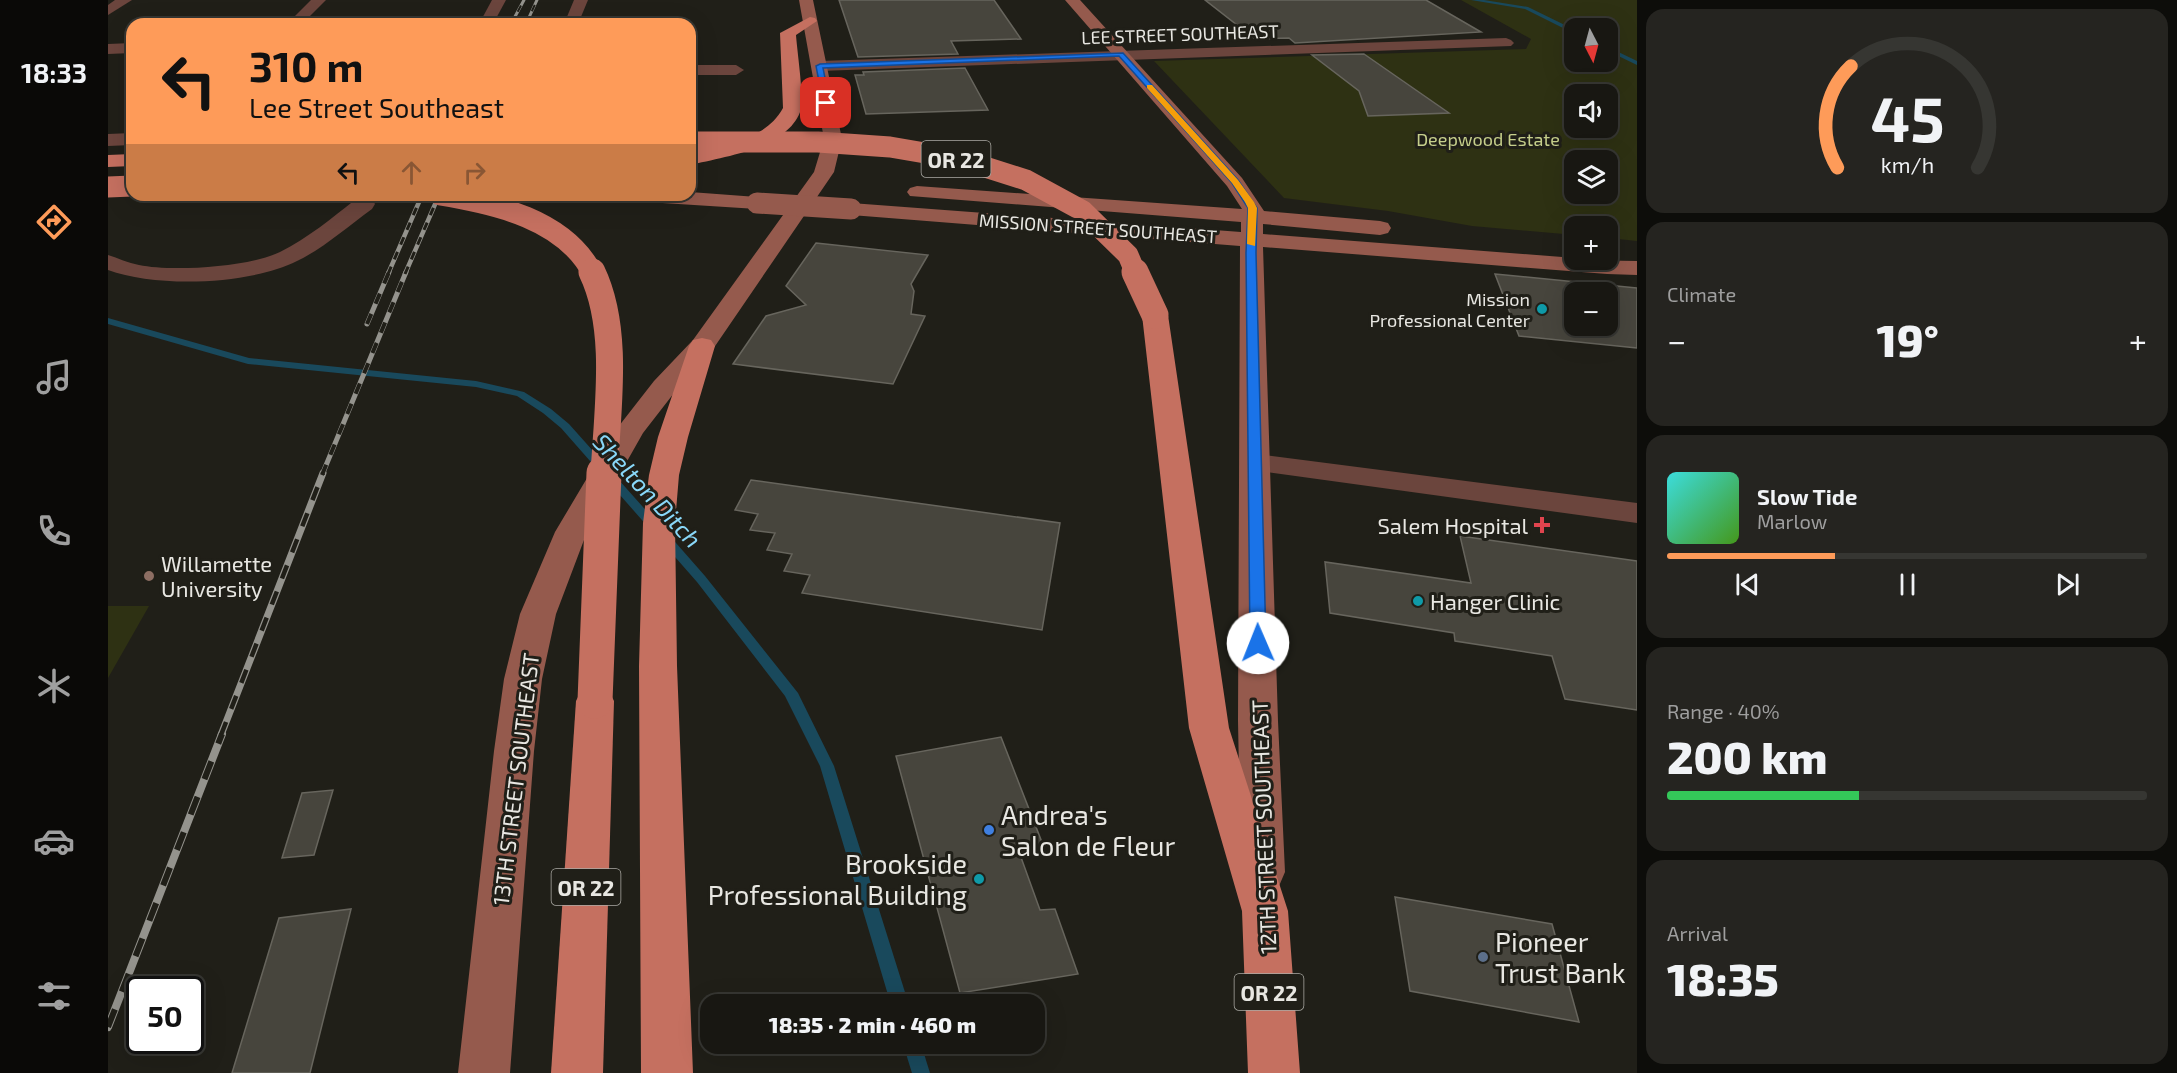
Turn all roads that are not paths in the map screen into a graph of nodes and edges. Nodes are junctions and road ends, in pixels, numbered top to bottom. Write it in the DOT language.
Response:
graph roads {
  1 [pos="125,0"];
  2 [pos="319,0"];
  3 [pos="499,0"];
  4 [pos="581,0"];
  5 [pos="806,0"];
  6 [pos="1072,0"];
  7 [pos="108,11"];
  8 [pos="300,18"];
  9 [pos="489,18"];
  10 [pos="574,18"];
  11 [pos="810,21"];
  12 [pos="1506,43"];
  13 [pos="126,48"];
  14 [pos="108,49"];
  15 [pos="1121,54"];
  16 [pos="820,66"];
  17 [pos="696,70"];
  18 [pos="736,70"];
  19 [pos="126,139"];
  20 [pos="108,140"];
  21 [pos="696,152"];
  22 [pos="696,152"];
  23 [pos="126,160"];
  24 [pos="108,161"];
  25 [pos="108,175"];
  26 [pos="126,176"];
  27 [pos="126,182"];
  28 [pos="793,183"];
  29 [pos="126,186"];
  30 [pos="839,186"];
  31 [pos="108,187"];
  32 [pos="896,190"];
  33 [pos="696,199"];
  34 [pos="108,200"];
  35 [pos="469,201"];
  36 [pos="364,204"];
  37 [pos="1252,228"];
  38 [pos="1564,245"];
  39 [pos="1618,252"];
  40 [pos="1637,255"];
  41 [pos="108,262"];
  42 [pos="1637,267"];
  43 [pos="702,346"];
  44 [pos="1256,463"];
  45 [pos="1637,513"];
  46 [pos="1265,911"];
  47 [pos="484,1073"];
  48 [pos="577,1073"];
  49 [pos="667,1073"];
  50 [pos="1274,1073"];
  1 -- 7 [label="street"];
  2 -- 8 [label="street"];
  3 -- 9 [label="street"];
  4 -- 10 [label="street"];
  5 -- 11 [label="main road, 13TH STREET SOUTHEAST"];
  6 -- 15 [label="main road, 12TH STREET SOUTHEAST"];
  11 -- 16 [label="main road, 13TH STREET SOUTHEAST"];
  11 -- 21 [label="highway"];
  12 -- 15 [label="street, LEE STREET SOUTHEAST"];
  13 -- 14 [label="street"];
  15 -- 16 [label="street, LEE STREET SOUTHEAST"];
  15 -- 37 [label="main road, 12TH STREET SOUTHEAST"];
  16 -- 43 [label="main road, 13TH STREET SOUTHEAST"];
  17 -- 18 [label="street"];
  19 -- 20 [label="street"];
  22 -- 46 [label="highway, OR 22, bridge"];
  23 -- 24 [label="highway"];
  25 -- 26 [label="highway"];
  27 -- 34 [label="street"];
  28 -- 30 [label="main road"];
  29 -- 31 [label="highway, bridge"];
  32 -- 37 [label="main road, MISSION STREET SOUTHEAST"];
  33 -- 37 [label="main road, MISSION STREET SOUTHEAST, bridge"];
  35 -- 48 [label="highway, OR 22, bridge"];
  36 -- 41 [label="street"];
  37 -- 38 [label="main road, MISSION STREET SOUTHEAST"];
  37 -- 42 [label="main road, MISSION STREET SOUTHEAST"];
  37 -- 44 [label="main road, 12TH STREET SOUTHEAST"];
  39 -- 40 [label="main road"];
  43 -- 47 [label="main road, 13TH STREET SOUTHEAST, bridge"];
  43 -- 49 [label="highway"];
  44 -- 45 [label="street"];
  44 -- 46 [label="main road, 12TH STREET SOUTHEAST"];
  46 -- 50 [label="highway, 12TH STREET SOUTHEAST / OR 22"];
}
